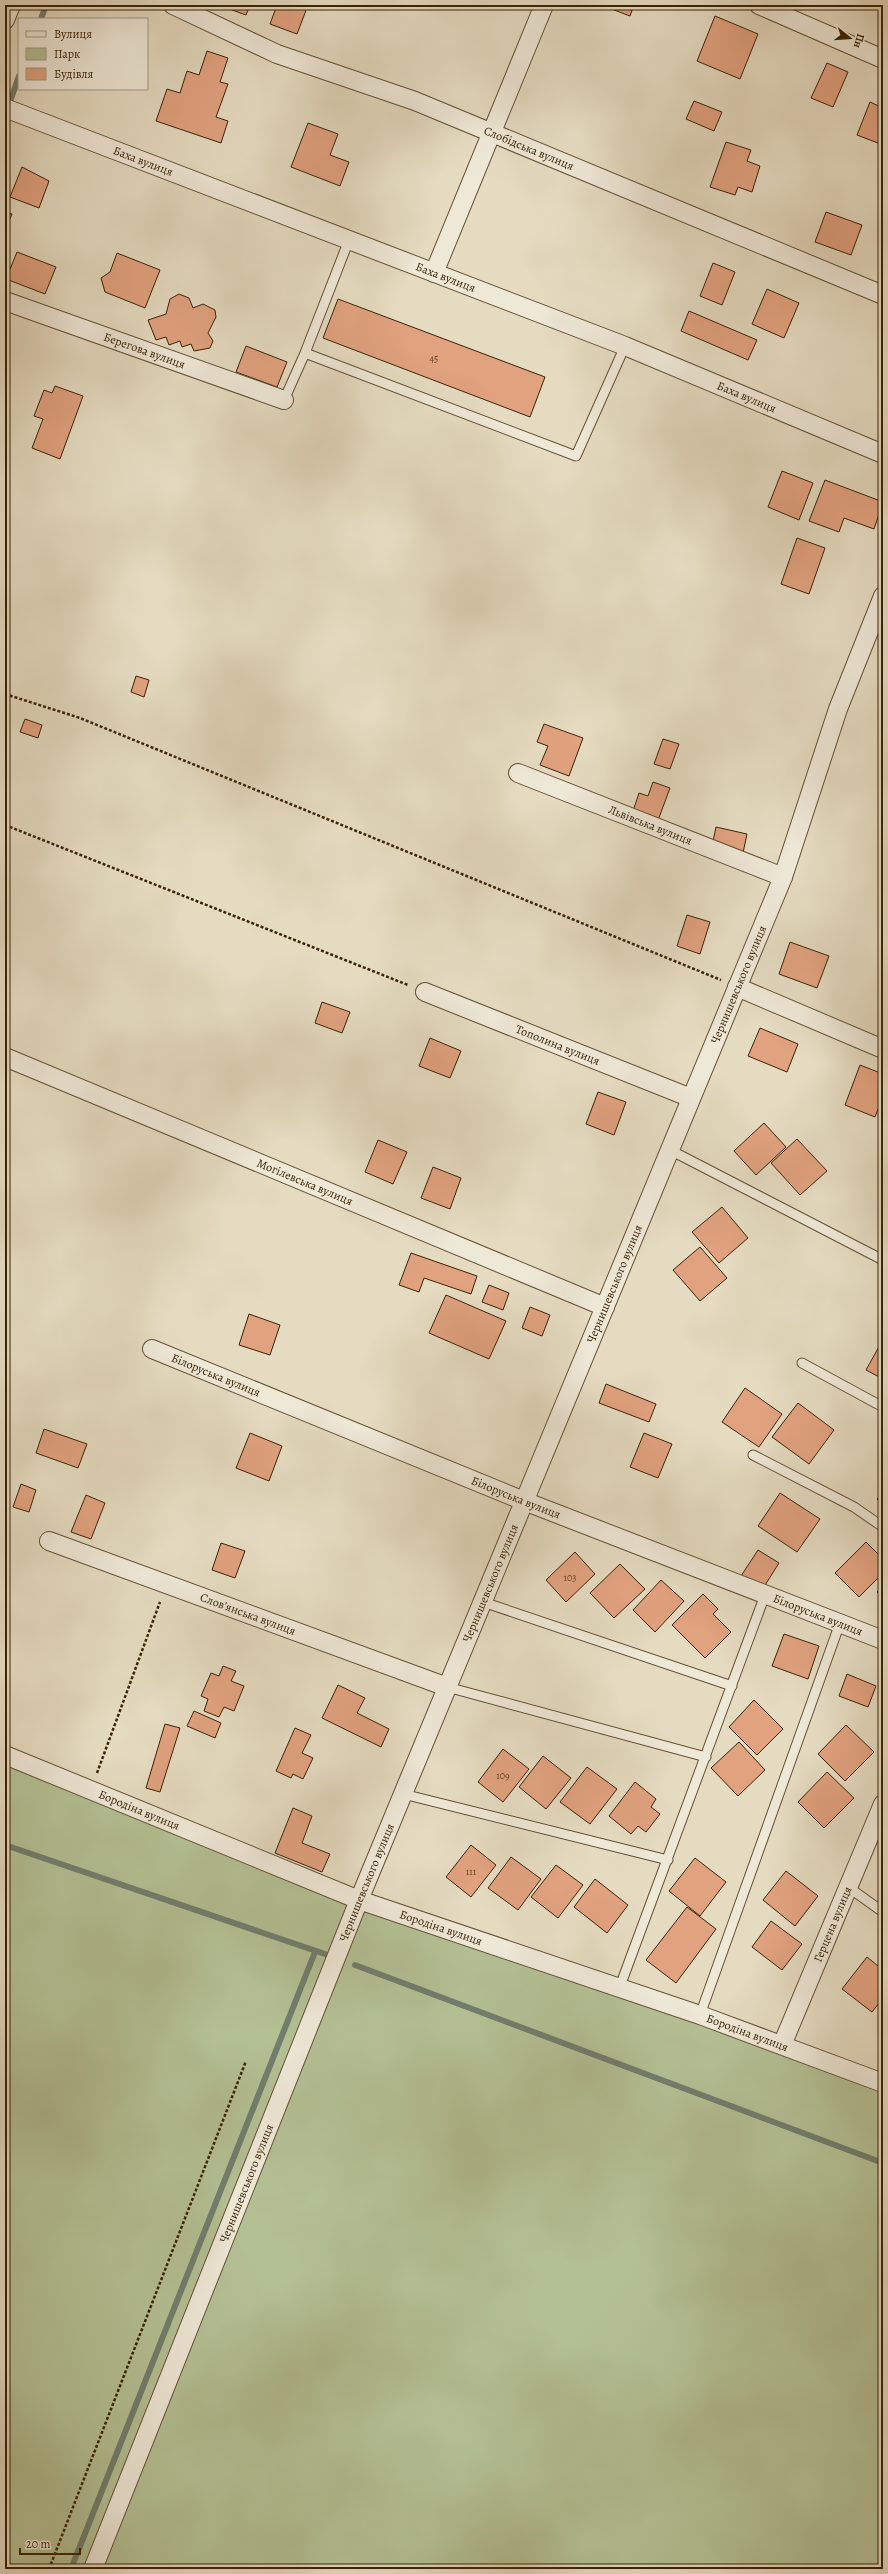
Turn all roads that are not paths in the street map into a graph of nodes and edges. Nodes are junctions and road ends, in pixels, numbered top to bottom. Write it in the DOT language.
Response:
graph roads {
  1 [pos="11,5"];
  2 [pos="174,5"];
  3 [pos="544,5"];
  4 [pos="759,5"];
  5 [pos="5,20"];
  6 [pos="883,59"];
  7 [pos="5,108"];
  8 [pos="491,133"];
  9 [pos="349,240"];
  10 [pos="434,273"];
  11 [pos="883,295"];
  12 [pos="5,301"];
  13 [pos="625,346"];
  14 [pos="305,353"];
  15 [pos="284,400"];
  16 [pos="883,454"];
  17 [pos="883,596"];
  18 [pos="518,773"];
  19 [pos="783,877"];
  20 [pos="737,986"];
  21 [pos="425,992"];
  22 [pos="883,1049"];
  23 [pos="5,1056"];
  24 [pos="691,1098"];
  25 [pos="670,1150"];
  26 [pos="883,1260"];
  27 [pos="605,1307"];
  28 [pos="152,1349"];
  29 [pos="802,1363"];
  30 [pos="883,1407"];
  31 [pos="753,1455"];
  32 [pos="524,1502"];
  33 [pos="883,1527"];
  34 [pos="49,1542"];
  35 [pos="765,1594"];
  36 [pos="483,1602"];
  37 [pos="840,1623"];
  38 [pos="883,1640"];
  39 [pos="732,1686"];
  40 [pos="448,1687"];
  41 [pos="5,1755"];
  42 [pos="706,1757"];
  43 [pos="403,1794"];
  44 [pos="883,1804"];
  45 [pos="668,1860"];
  46 [pos="848,1887"];
  47 [pos="359,1900"];
  48 [pos="883,1912"];
  49 [pos="619,1989"];
  50 [pos="700,2015"];
  51 [pos="782,2045"];
  52 [pos="883,2083"];
  53 [pos="93,2569"];
  1 -- 5 [label="street"];
  2 -- 8 [label="street, Слобідська вулиця"];
  3 -- 8 [label="street"];
  4 -- 6 [label="street"];
  7 -- 9 [label="street, Баха вулиця"];
  8 -- 10 [label="street"];
  8 -- 11 [label="street, Слобідська вулиця"];
  9 -- 10 [label="street, Баха вулиця"];
  9 -- 14 [label="lane"];
  10 -- 13 [label="street, Баха вулиця"];
  12 -- 15 [label="street, Берегова вулиця"];
  13 -- 14 [label="lane"];
  13 -- 16 [label="street, Баха вулиця"];
  14 -- 15 [label="lane"];
  17 -- 19 [label="street, Чернишевського вулиця"];
  18 -- 19 [label="street, Львівська вулиця"];
  19 -- 20 [label="street, Чернишевського вулиця"];
  20 -- 22 [label="street"];
  20 -- 24 [label="street, Чернишевського вулиця"];
  21 -- 24 [label="street, Тополина вулиця"];
  23 -- 27 [label="street, Могілевська вулиця"];
  24 -- 25 [label="street, Чернишевського вулиця"];
  25 -- 26 [label="lane"];
  25 -- 27 [label="street, Чернишевського вулиця"];
  27 -- 32 [label="street, Чернишевського вулиця"];
  28 -- 32 [label="street, Білоруська вулиця"];
  29 -- 30 [label="lane"];
  31 -- 33 [label="lane"];
  32 -- 35 [label="street, Білоруська вулиця"];
  32 -- 36 [label="street, Чернишевського вулиця"];
  34 -- 40 [label="street, Слов’янська вулиця"];
  35 -- 37 [label="street, Білоруська вулиця"];
  35 -- 39 [label="lane"];
  36 -- 39 [label="lane"];
  36 -- 40 [label="street, Чернишевського вулиця"];
  37 -- 38 [label="street, Білоруська вулиця"];
  37 -- 50 [label="lane"];
  39 -- 42 [label="lane"];
  40 -- 42 [label="lane"];
  40 -- 43 [label="street, Чернишевського вулиця"];
  41 -- 47 [label="street, Бородіна вулиця"];
  42 -- 45 [label="lane"];
  43 -- 45 [label="lane"];
  43 -- 47 [label="street, Чернишевського вулиця"];
  44 -- 46 [label="street, Герцена вулиця"];
  45 -- 49 [label="lane"];
  46 -- 48 [label="lane"];
  46 -- 51 [label="street, Герцена вулиця"];
  47 -- 49 [label="street, Бородіна вулиця"];
  47 -- 53 [label="street, Чернишевського вулиця"];
  49 -- 50 [label="street, Бородіна вулиця"];
  50 -- 51 [label="street, Бородіна вулиця"];
  51 -- 52 [label="street, Бородіна вулиця"];
}
